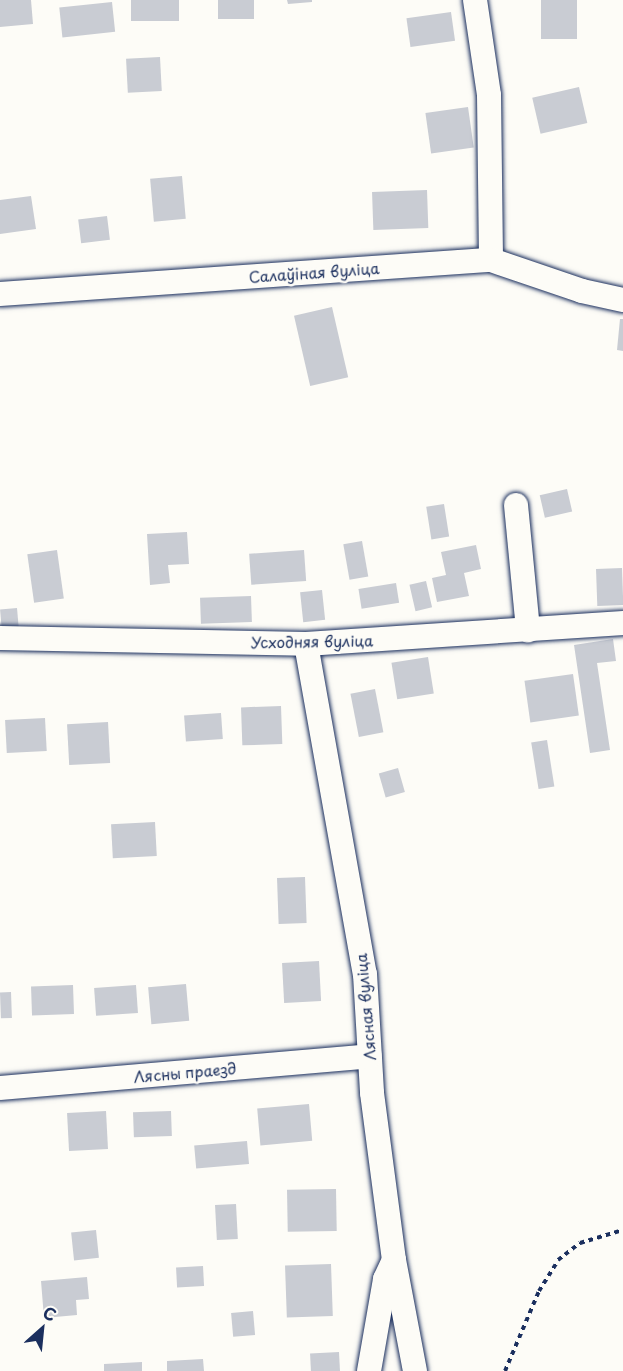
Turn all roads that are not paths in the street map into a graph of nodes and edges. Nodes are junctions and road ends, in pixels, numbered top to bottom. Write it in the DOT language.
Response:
graph roads {
  1 [pos="475,0"];
  2 [pos="491,260"];
  3 [pos="0,294"];
  4 [pos="623,300"];
  5 [pos="516,505"];
  6 [pos="623,623"];
  7 [pos="528,630"];
  8 [pos="0,638"];
  9 [pos="306,644"];
  10 [pos="370,1056"];
  11 [pos="0,1088"];
  12 [pos="394,1260"];
  13 [pos="369,1371"];
  14 [pos="415,1371"];
  1 -- 2 [label="street"];
  2 -- 3 [label="street, Салаўіная вуліца"];
  2 -- 4 [label="street, Салаўіная вуліца"];
  5 -- 7 [label="street"];
  6 -- 7 [label="street, Усходняя вуліца"];
  7 -- 9 [label="street, Усходняя вуліца"];
  8 -- 9 [label="street, Усходняя вуліца"];
  9 -- 10 [label="street, Лясная вуліца"];
  10 -- 11 [label="street, Лясны праезд"];
  10 -- 12 [label="street, Лясная вуліца"];
  12 -- 13 [label="street"];
  12 -- 14 [label="street, Лясная вуліца"];
}
